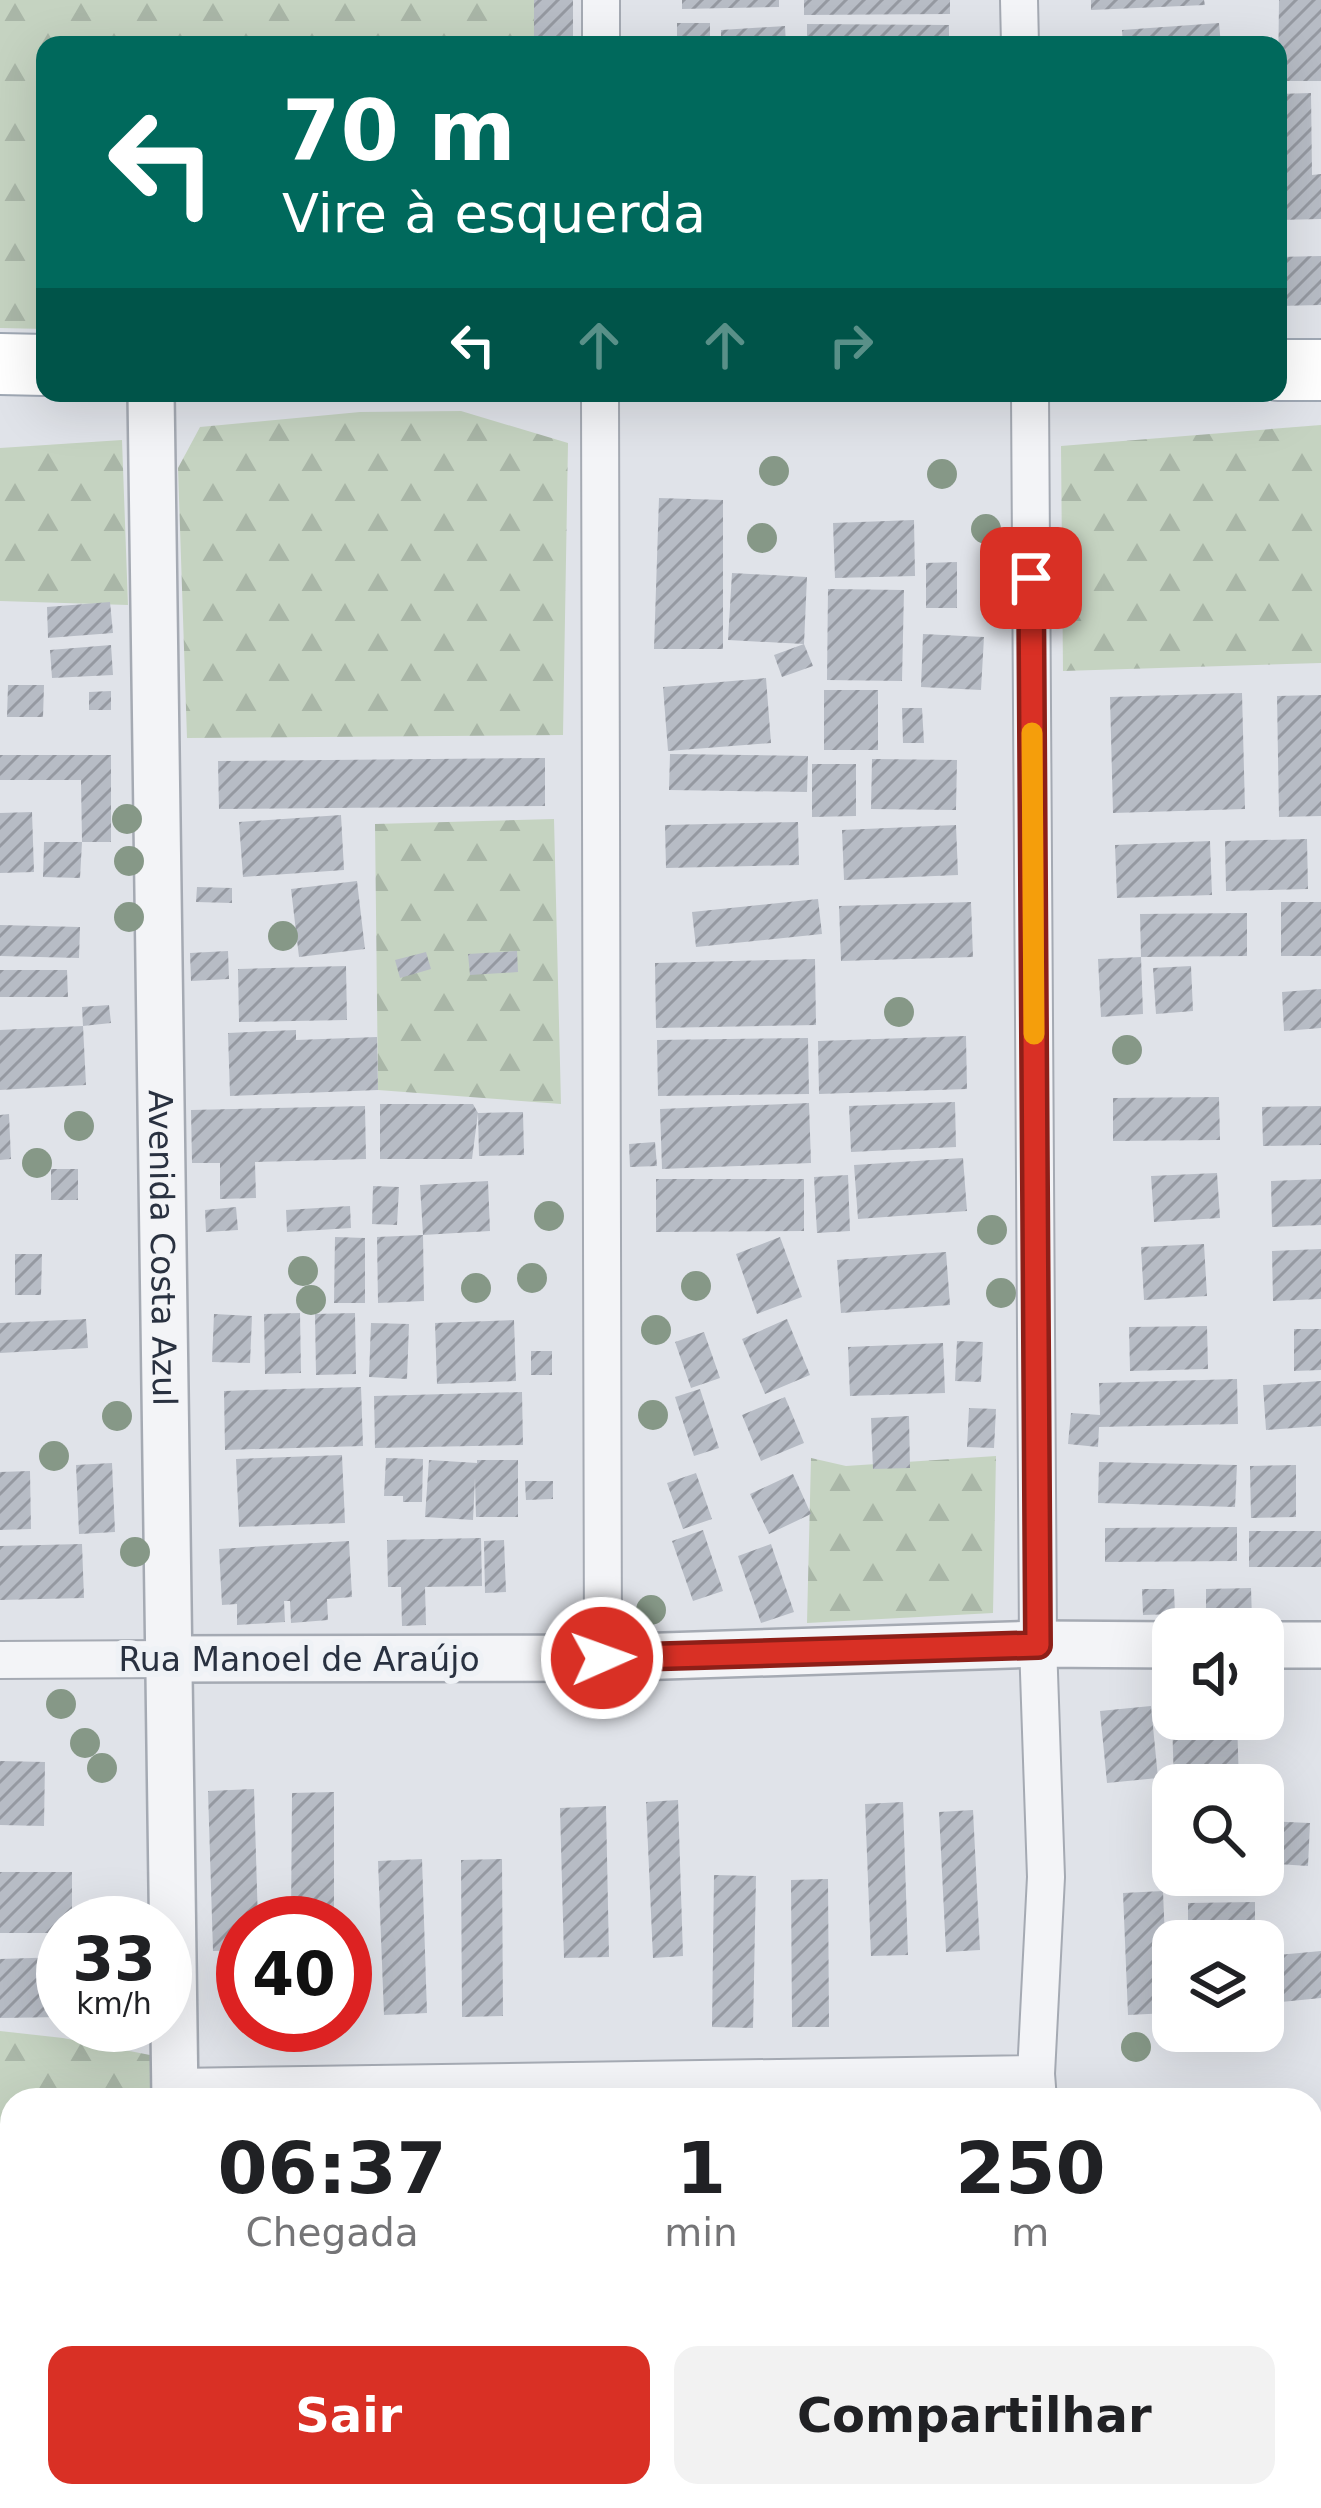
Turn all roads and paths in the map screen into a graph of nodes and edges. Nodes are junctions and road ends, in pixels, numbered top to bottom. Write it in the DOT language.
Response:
graph roads {
  1 [pos="601,0"];
  2 [pos="1019,0"];
  3 [pos="601,36"];
  4 [pos="1020,36"];
  5 [pos="0,364"];
  6 [pos="36,364"];
  7 [pos="1287,370"];
  8 [pos="1321,370"];
  9 [pos="151,402"];
  10 [pos="600,402"];
  11 [pos="1030,402"];
  12 [pos="1038,1645"];
  13 [pos="1152,1645"];
  14 [pos="1284,1645"];
  15 [pos="1321,1645"];
  16 [pos="602,1658"];
  17 [pos="169,1659"];
  18 [pos="0,1660"];
  19 [pos="1037,2087"];
  20 [pos="175,2088"];
  21 [pos="893,2088"];
  1 -- 3 [label="street"];
  2 -- 4 [label="street"];
  5 -- 6 [label="main road"];
  7 -- 8 [label="main road"];
  9 -- 17 [label="street, Avenida Costa Azul"];
  10 -- 16 [label="street"];
  11 -- 12 [label="street"];
  12 -- 13 [label="street, Rua Manoel de Araújo"];
  12 -- 16 [label="street, Rua Manoel de Araújo"];
  12 -- 19 [label="street"];
  14 -- 15 [label="street"];
  16 -- 17 [label="street, Rua Manoel de Araújo"];
  17 -- 18 [label="street, Rua Manoel de Araújo"];
  17 -- 20 [label="street, Avenida Costa Azul"];
  19 -- 21 [label="street"];
}
